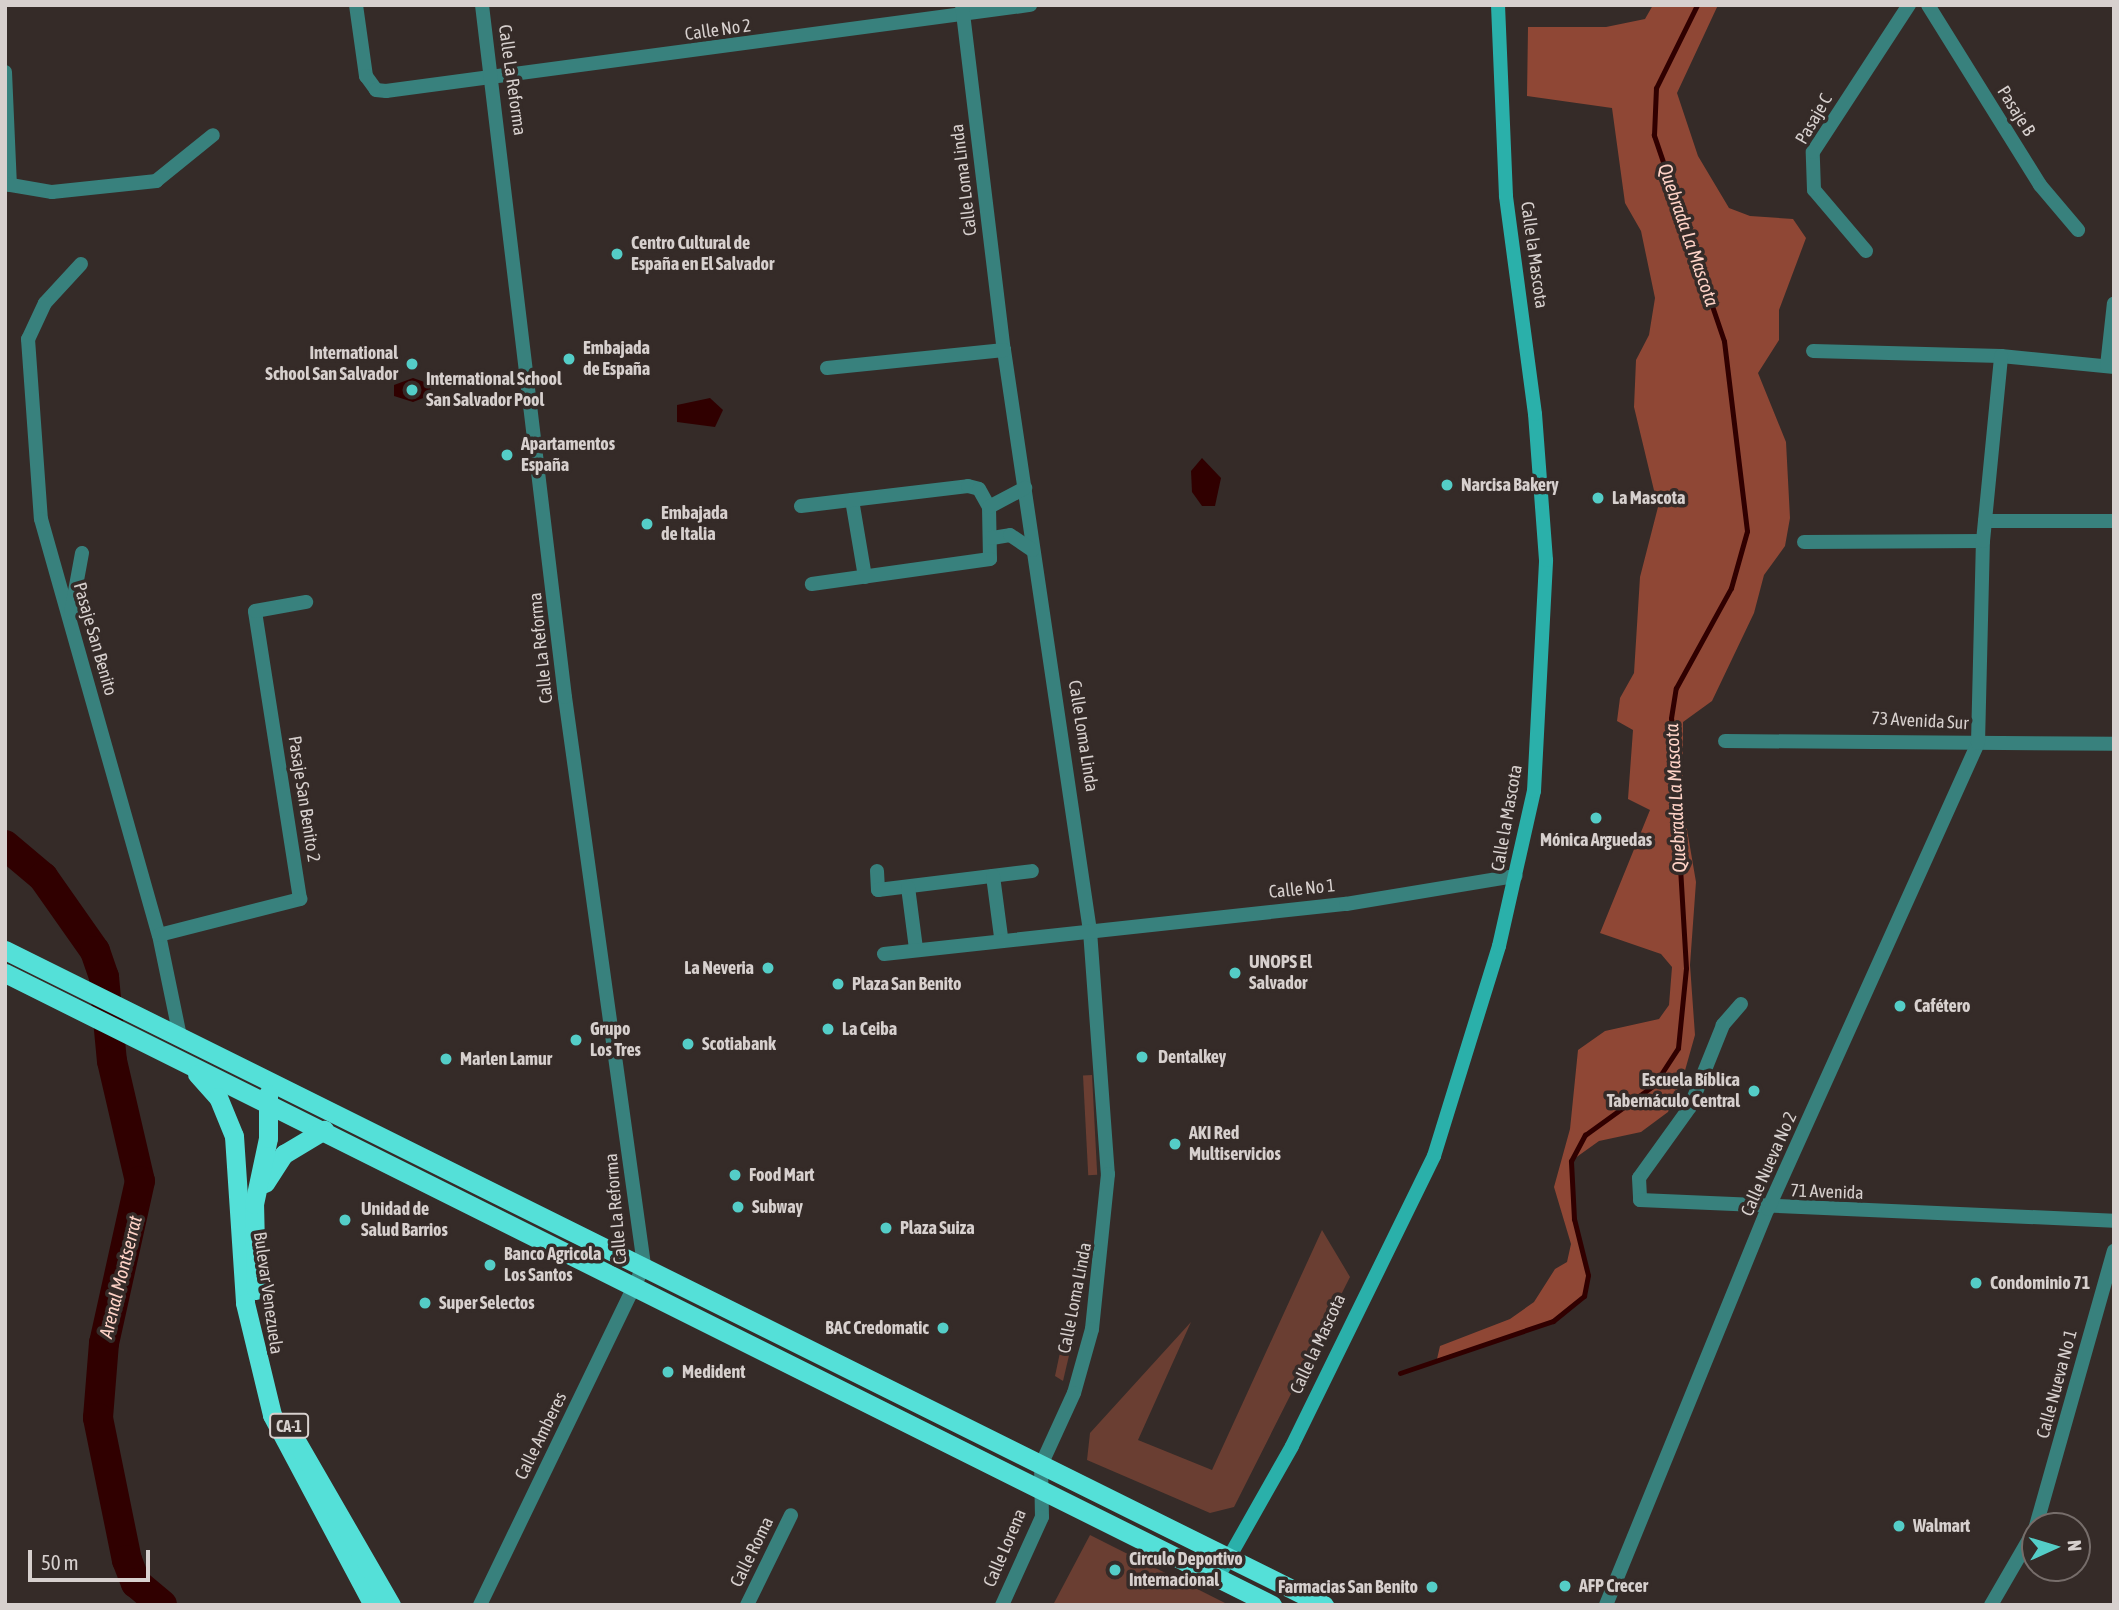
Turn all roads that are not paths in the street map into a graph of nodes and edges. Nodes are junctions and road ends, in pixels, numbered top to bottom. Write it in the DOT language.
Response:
graph roads {
  1 [pos="356,5"];
  2 [pos="482,5"];
  3 [pos="1030,5"];
  4 [pos="1498,5"];
  5 [pos="1909,5"];
  6 [pos="1928,5"];
  7 [pos="963,10"];
  8 [pos="5,72"];
  9 [pos="494,81"];
  10 [pos="213,135"];
  11 [pos="8,184"];
  12 [pos="2078,230"];
  13 [pos="1866,251"];
  14 [pos="81,264"];
  15 [pos="2114,303"];
  16 [pos="1004,350"];
  17 [pos="1813,351"];
  18 [pos="2001,356"];
  19 [pos="2110,367"];
  20 [pos="827,368"];
  21 [pos="1025,488"];
  22 [pos="852,500"];
  23 [pos="801,506"];
  24 [pos="989,507"];
  25 [pos="1985,521"];
  26 [pos="2114,521"];
  27 [pos="992,538"];
  28 [pos="1983,541"];
  29 [pos="1804,542"];
  30 [pos="1032,550"];
  31 [pos="82,553"];
  32 [pos="865,577"];
  33 [pos="812,584"];
  34 [pos="306,602"];
  35 [pos="71,625"];
  36 [pos="1725,741"];
  37 [pos="1978,743"];
  38 [pos="2114,744"];
  39 [pos="877,871"];
  40 [pos="1032,871"];
  41 [pos="993,876"];
  42 [pos="1516,876"];
  43 [pos="908,887"];
  44 [pos="1090,931"];
  45 [pos="159,934"];
  46 [pos="1001,937"];
  47 [pos="916,949"];
  48 [pos="5,950"];
  49 [pos="884,954"];
  50 [pos="5,973"];
  51 [pos="1741,1003"];
  52 [pos="180,1036"];
  53 [pos="183,1062"];
  54 [pos="264,1076"];
  55 [pos="269,1104"];
  56 [pos="324,1130"];
  57 [pos="1768,1209"];
  58 [pos="2114,1221"];
  59 [pos="255,1225"];
  60 [pos="2114,1251"];
  61 [pos="644,1265"];
  62 [pos="635,1284"];
  63 [pos="1041,1465"];
  64 [pos="1045,1493"];
  65 [pos="2041,1512"];
  66 [pos="791,1515"];
  67 [pos="2021,1554"];
  68 [pos="1227,1556"];
  69 [pos="1218,1577"];
  70 [pos="373,1605"];
  71 [pos="391,1605"];
  72 [pos="480,1605"];
  73 [pos="747,1605"];
  74 [pos="1002,1605"];
  75 [pos="1272,1605"];
  76 [pos="1324,1605"];
  77 [pos="1606,1605"];
  78 [pos="1991,1605"];
  1 -- 9 [label="street, Calle No 2"];
  2 -- 9 [label="street, Calle La Reforma"];
  3 -- 7 [label="street, Calle No 2"];
  4 -- 42 [label="main road, Calle la Mascota"];
  5 -- 13 [label="street, Pasaje C"];
  6 -- 12 [label="street, Pasaje B"];
  7 -- 9 [label="street, Calle No 2"];
  7 -- 16 [label="street, Calle Loma Linda"];
  8 -- 11 [label="street"];
  9 -- 61 [label="street, Calle La Reforma"];
  10 -- 11 [label="street"];
  14 -- 35 [label="street, Pasaje San Benito"];
  15 -- 19 [label="street"];
  16 -- 20 [label="street"];
  16 -- 21 [label="street, Calle Loma Linda"];
  17 -- 18 [label="street"];
  18 -- 19 [label="street"];
  18 -- 25 [label="street"];
  21 -- 24 [label="street"];
  21 -- 30 [label="street, Calle Loma Linda"];
  22 -- 23 [label="street"];
  22 -- 24 [label="street"];
  22 -- 32 [label="street"];
  24 -- 27 [label="street"];
  25 -- 26 [label="street"];
  25 -- 28 [label="street"];
  27 -- 30 [label="street"];
  27 -- 32 [label="street"];
  28 -- 29 [label="street"];
  28 -- 37 [label="street"];
  30 -- 44 [label="street, Calle Loma Linda"];
  31 -- 35 [label="street"];
  32 -- 33 [label="street"];
  34 -- 45 [label="street, Pasaje San Benito 2"];
  35 -- 45 [label="street, Pasaje San Benito"];
  36 -- 37 [label="street, 73 Avenida Sur"];
  37 -- 38 [label="street, 73 Avenida Sur"];
  37 -- 57 [label="street, Calle Nueva No 2"];
  39 -- 43 [label="street"];
  40 -- 41 [label="street"];
  41 -- 43 [label="street"];
  41 -- 46 [label="street"];
  42 -- 44 [label="street, Calle No 1"];
  42 -- 68 [label="main road, Calle la Mascota"];
  43 -- 47 [label="street"];
  44 -- 46 [label="street, Calle No 1"];
  44 -- 63 [label="street, Calle Loma Linda"];
  45 -- 52 [label="street, Pasaje San Benito"];
  46 -- 47 [label="street, Calle No 1"];
  47 -- 49 [label="street, Calle No 1"];
  48 -- 52 [label="highway"];
  50 -- 53 [label="highway, CA-1"];
  51 -- 57 [label="street, 71 Avenida"];
  52 -- 54 [label="highway"];
  53 -- 55 [label="highway, CA-1"];
  53 -- 70 [label="highway, Bulevar Venezuela / CA-1"];
  54 -- 55 [label="highway, Bulevar Venezuela / CA-1"];
  54 -- 61 [label="highway"];
  55 -- 56 [label="highway"];
  55 -- 59 [label="highway, Bulevar Venezuela / CA-1"];
  56 -- 59 [label="highway"];
  56 -- 62 [label="highway"];
  57 -- 58 [label="street, 71 Avenida"];
  57 -- 77 [label="street, Calle Nueva No 2"];
  59 -- 71 [label="highway, Bulevar Venezuela / CA-1"];
  60 -- 65 [label="street, Calle Nueva No 1"];
  61 -- 62 [label="street, Calle La Reforma"];
  61 -- 63 [label="highway"];
  62 -- 64 [label="highway"];
  62 -- 72 [label="street, Calle Amberes"];
  63 -- 64 [label="street, Calle Lorena"];
  63 -- 68 [label="highway"];
  64 -- 69 [label="highway"];
  64 -- 74 [label="street, Calle Lorena"];
  66 -- 73 [label="street, Calle Roma"];
  67 -- 78 [label="street, Calle Nueva No 1"];
  68 -- 69 [label="main road, Calle la Mascota"];
  68 -- 76 [label="highway"];
  69 -- 75 [label="highway"];
}
